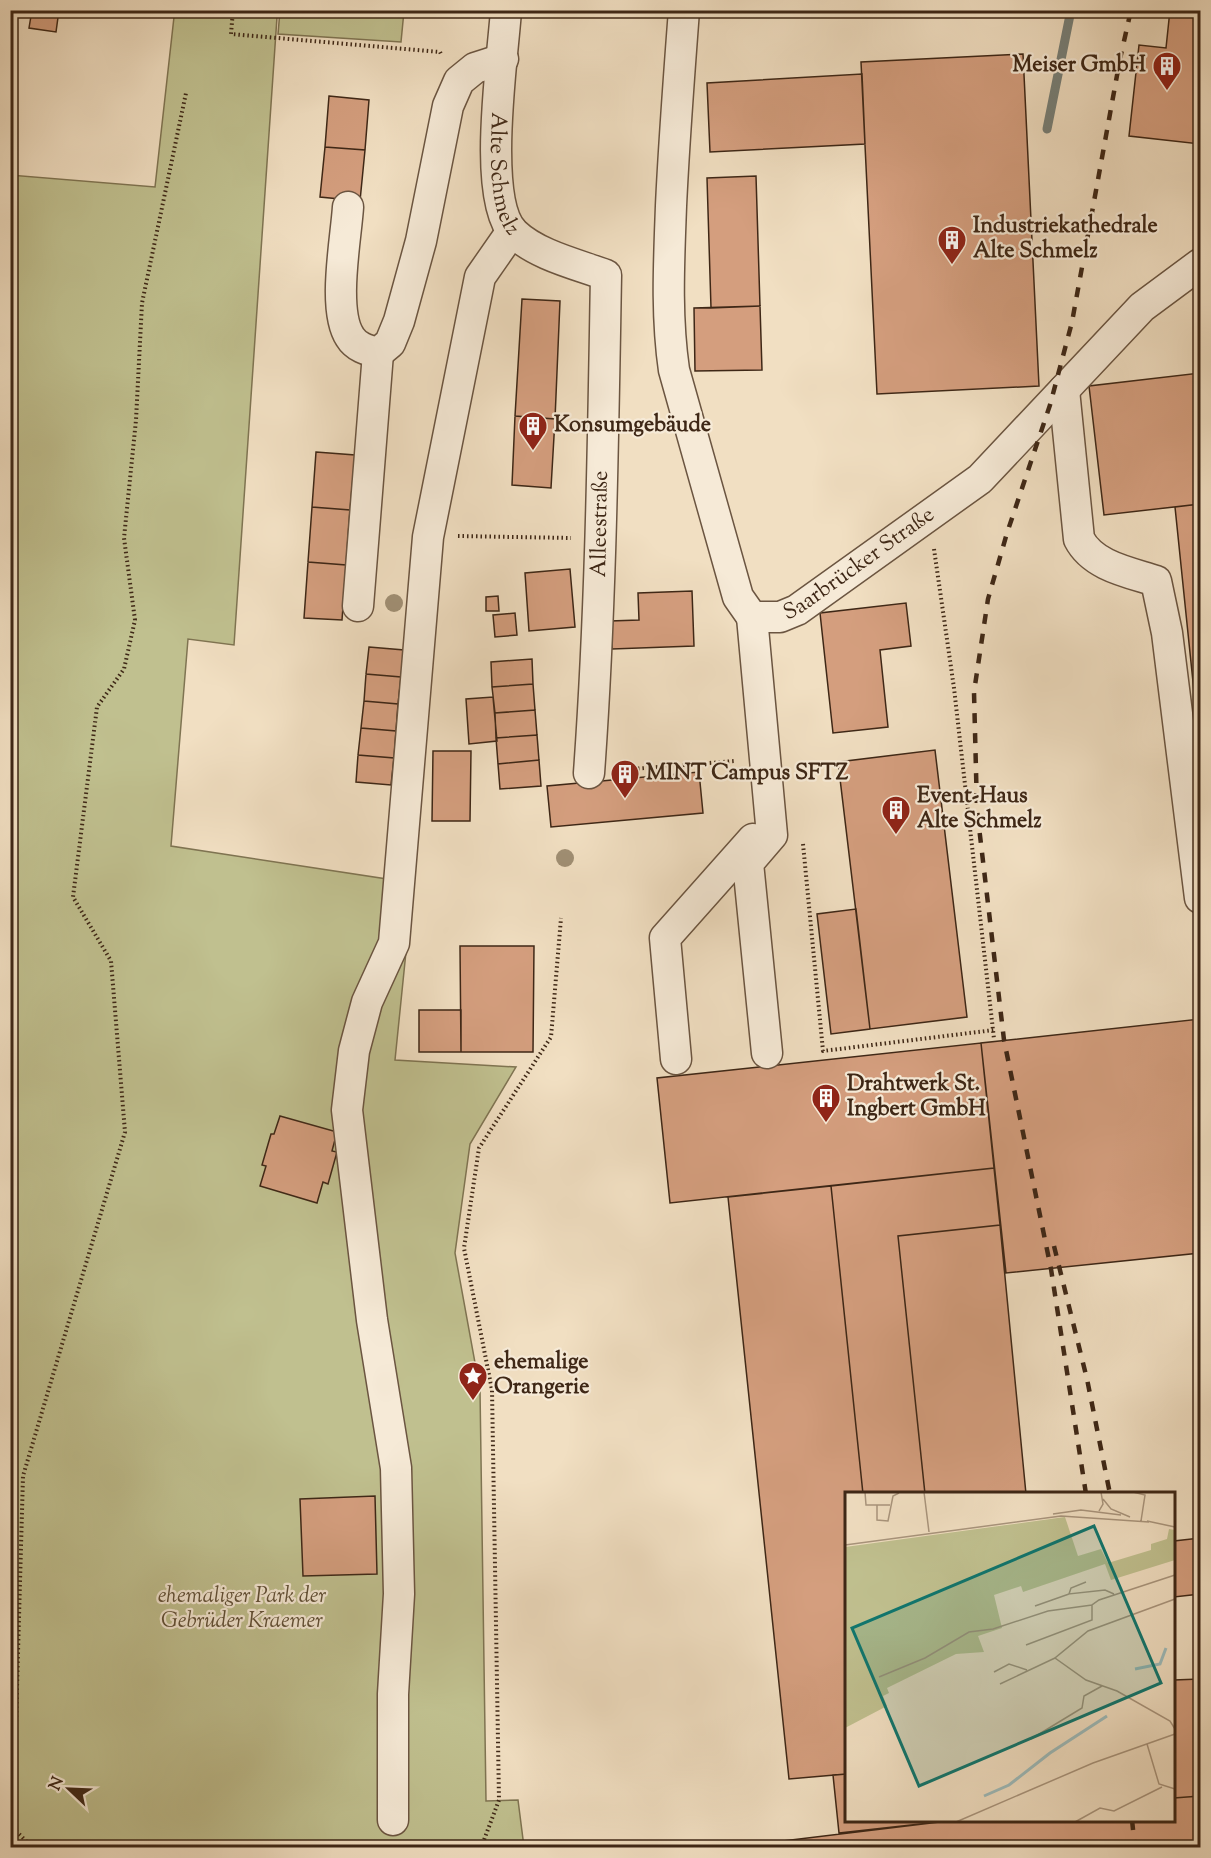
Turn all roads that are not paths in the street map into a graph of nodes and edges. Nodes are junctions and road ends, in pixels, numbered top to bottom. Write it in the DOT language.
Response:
graph roads {
  1 [pos="506,10"];
  2 [pos="684,10"];
  3 [pos="503,59"];
  4 [pos="348,207"];
  5 [pos="512,231"];
  6 [pos="1200,264"];
  7 [pos="606,275"];
  8 [pos="378,353"];
  9 [pos="1065,390"];
  10 [pos="358,606"];
  11 [pos="752,617"];
  12 [pos="589,773"];
  13 [pos="753,839"];
  14 [pos="1200,898"];
  15 [pos="767,1053"];
  16 [pos="676,1059"];
  17 [pos="393,1820"];
  1 -- 3 [label="street, Alte Schmelz"];
  2 -- 11 [label="street, Saarbrücker Straße"];
  3 -- 5 [label="street, Alte Schmelz"];
  3 -- 8 [label="street"];
  4 -- 8 [label="street"];
  5 -- 7 [label="street, Alte Schmelz"];
  5 -- 17 [label="street"];
  6 -- 9 [label="street, Saarbrücker Straße"];
  7 -- 12 [label="street, Alleestraße"];
  8 -- 10 [label="street"];
  9 -- 11 [label="street, Saarbrücker Straße"];
  9 -- 14 [label="street"];
  11 -- 15 [label="street"];
  13 -- 16 [label="street"];
}
